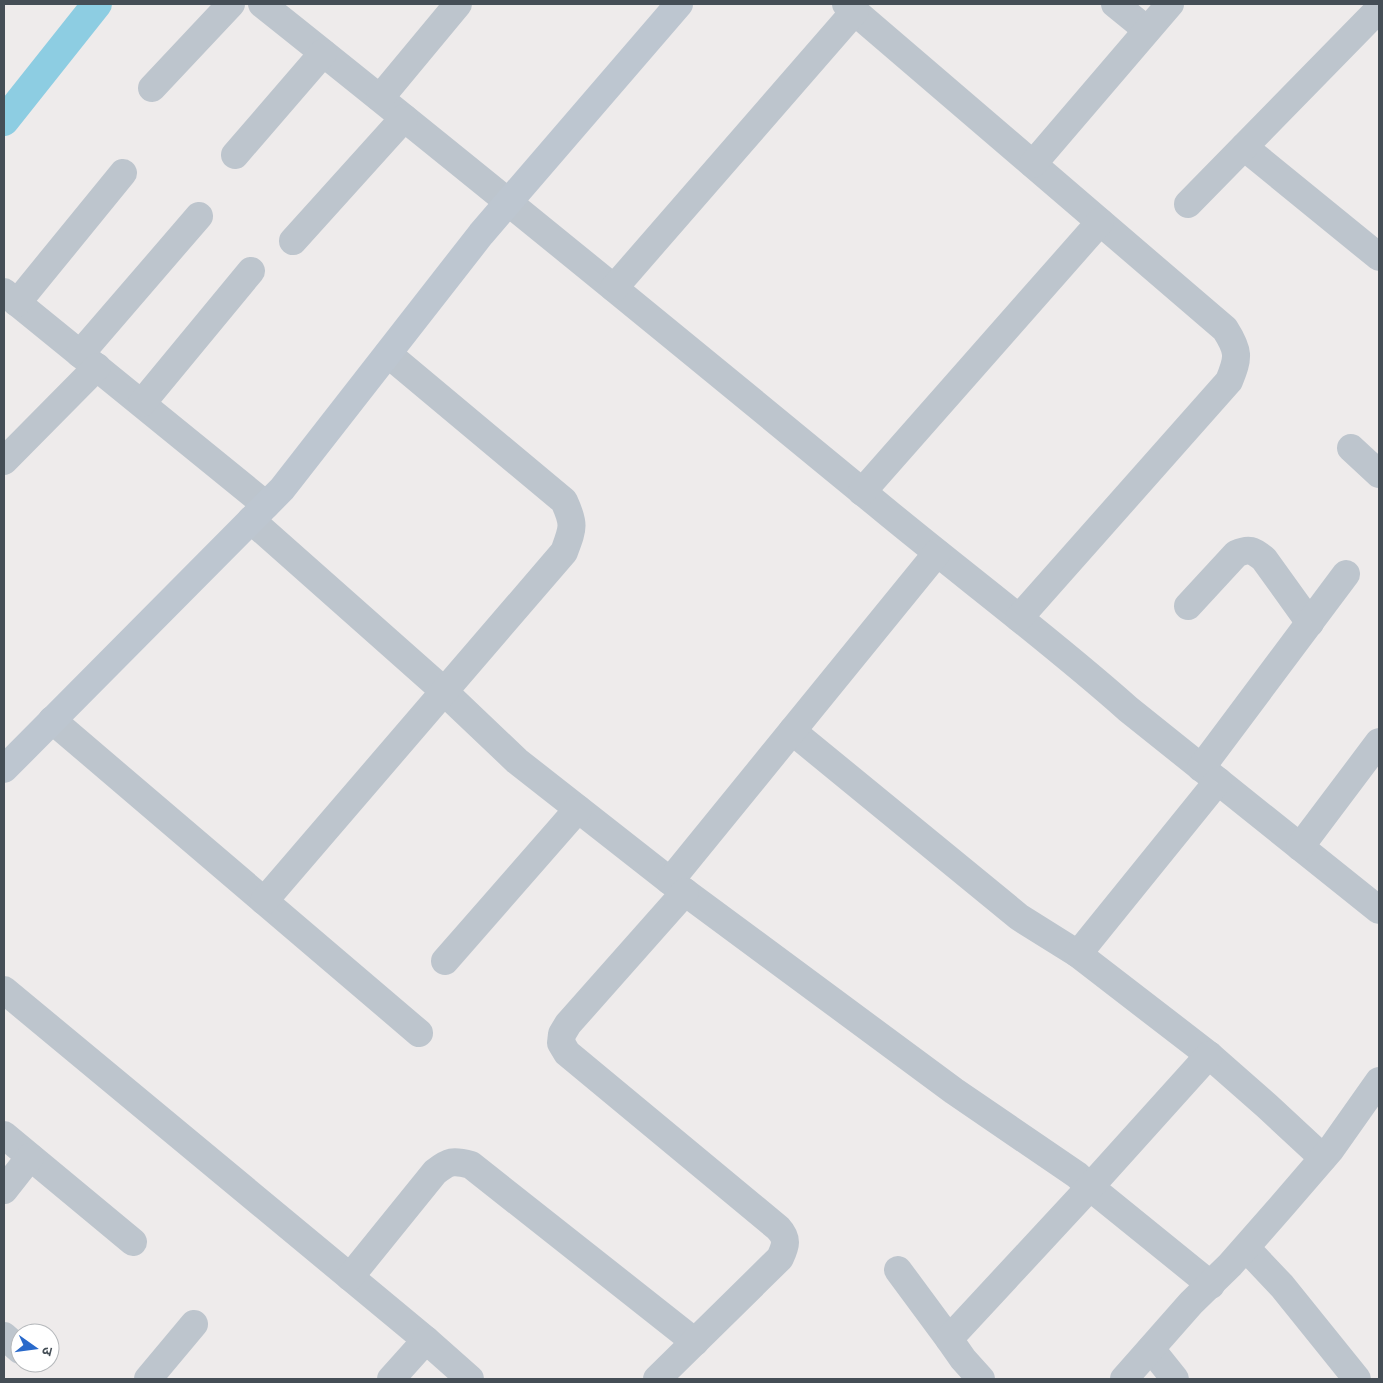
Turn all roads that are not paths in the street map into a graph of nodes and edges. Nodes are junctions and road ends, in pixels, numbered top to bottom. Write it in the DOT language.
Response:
graph roads {
  1 [pos="231,4"];
  2 [pos="458,4"];
  3 [pos="679,4"];
  4 [pos="1115,4"];
  5 [pos="1170,4"];
  6 [pos="269,6"];
  7 [pos="850,8"];
  8 [pos="1373,11"];
  9 [pos="1147,30"];
  10 [pos="322,52"];
  11 [pos="152,88"];
  12 [pos="380,98"];
  13 [pos="404,118"];
  14 [pos="1244,147"];
  15 [pos="235,155"];
  16 [pos="1034,164"];
  17 [pos="123,173"];
  18 [pos="509,202"];
  19 [pos="1188,204"];
  20 [pos="199,216"];
  21 [pos="1100,222"];
  22 [pos="293,241"];
  23 [pos="1379,257"];
  24 [pos="251,271"];
  25 [pos="614,288"];
  26 [pos="11,297"];
  27 [pos="388,354"];
  28 [pos="89,361"];
  29 [pos="142,403"];
  30 [pos="1351,448"];
  31 [pos="4,461"];
  32 [pos="1379,474"];
  33 [pos="862,492"];
  34 [pos="259,512"];
  35 [pos="937,553"];
  36 [pos="1346,574"];
  37 [pos="1188,606"];
  38 [pos="1019,618"];
  39 [pos="1310,623"];
  40 [pos="444,693"];
  41 [pos="52,720"];
  42 [pos="792,731"];
  43 [pos="1379,742"];
  44 [pos="4,769"];
  45 [pos="1210,774"];
  46 [pos="578,809"];
  47 [pos="1300,847"];
  48 [pos="678,886"];
  49 [pos="264,901"];
  50 [pos="1379,910"];
  51 [pos="1078,954"];
  52 [pos="445,961"];
  53 [pos="4,990"];
  54 [pos="419,1033"];
  55 [pos="1208,1055"];
  56 [pos="1379,1081"];
  57 [pos="4,1135"];
  58 [pos="30,1157"];
  59 [pos="1323,1158"];
  60 [pos="1090,1187"];
  61 [pos="4,1190"];
  62 [pos="133,1242"];
  63 [pos="1246,1248"];
  64 [pos="898,1270"];
  65 [pos="350,1277"];
  66 [pos="1211,1285"];
  67 [pos="194,1324"];
  68 [pos="949,1338"];
  69 [pos="426,1340"];
  70 [pos="695,1342"];
  71 [pos="1151,1349"];
  72 [pos="148,1379"];
  73 [pos="391,1379"];
  74 [pos="470,1379"];
  75 [pos="657,1379"];
  76 [pos="981,1379"];
  77 [pos="1124,1379"];
  78 [pos="1175,1379"];
  79 [pos="1357,1379"];
  1 -- 11 [label="street"];
  2 -- 12 [label="street"];
  3 -- 18 [label="street"];
  4 -- 9 [label="street"];
  5 -- 9 [label="street"];
  6 -- 10 [label="street"];
  7 -- 16 [label="street"];
  7 -- 25 [label="street"];
  8 -- 14 [label="street"];
  9 -- 16 [label="street"];
  10 -- 12 [label="street"];
  10 -- 15 [label="street"];
  12 -- 13 [label="street"];
  13 -- 18 [label="street"];
  13 -- 22 [label="street"];
  14 -- 19 [label="street"];
  14 -- 23 [label="street"];
  16 -- 21 [label="street"];
  17 -- 26 [label="street"];
  18 -- 25 [label="street"];
  18 -- 27 [label="street"];
  20 -- 28 [label="street"];
  21 -- 33 [label="street"];
  21 -- 38 [label="street"];
  24 -- 29 [label="street"];
  25 -- 33 [label="street"];
  26 -- 28 [label="street"];
  27 -- 34 [label="street"];
  27 -- 40 [label="street"];
  28 -- 29 [label="street"];
  28 -- 31 [label="street"];
  29 -- 34 [label="street"];
  30 -- 32 [label="street"];
  33 -- 35 [label="street"];
  34 -- 40 [label="street"];
  34 -- 41 [label="street"];
  35 -- 38 [label="street"];
  35 -- 42 [label="street"];
  36 -- 39 [label="street"];
  37 -- 39 [label="street"];
  38 -- 45 [label="street"];
  39 -- 45 [label="street"];
  40 -- 46 [label="street"];
  40 -- 49 [label="street"];
  41 -- 44 [label="street"];
  41 -- 49 [label="street"];
  42 -- 48 [label="street"];
  42 -- 51 [label="street"];
  43 -- 47 [label="street"];
  45 -- 47 [label="street"];
  45 -- 51 [label="street"];
  46 -- 48 [label="street"];
  46 -- 52 [label="street"];
  47 -- 50 [label="street"];
  48 -- 60 [label="street"];
  48 -- 70 [label="street"];
  49 -- 54 [label="street"];
  51 -- 55 [label="street"];
  53 -- 65 [label="street"];
  55 -- 59 [label="street"];
  55 -- 60 [label="street"];
  56 -- 59 [label="street"];
  57 -- 58 [label="street"];
  58 -- 61 [label="street"];
  58 -- 62 [label="street"];
  59 -- 63 [label="street"];
  60 -- 66 [label="street"];
  60 -- 68 [label="street"];
  63 -- 66 [label="street"];
  63 -- 79 [label="street"];
  64 -- 68 [label="street"];
  65 -- 69 [label="street"];
  65 -- 70 [label="street"];
  66 -- 71 [label="street"];
  67 -- 72 [label="street"];
  68 -- 76 [label="street"];
  69 -- 73 [label="street"];
  69 -- 74 [label="street"];
  70 -- 75 [label="street"];
  71 -- 77 [label="street"];
  71 -- 78 [label="street"];
}
